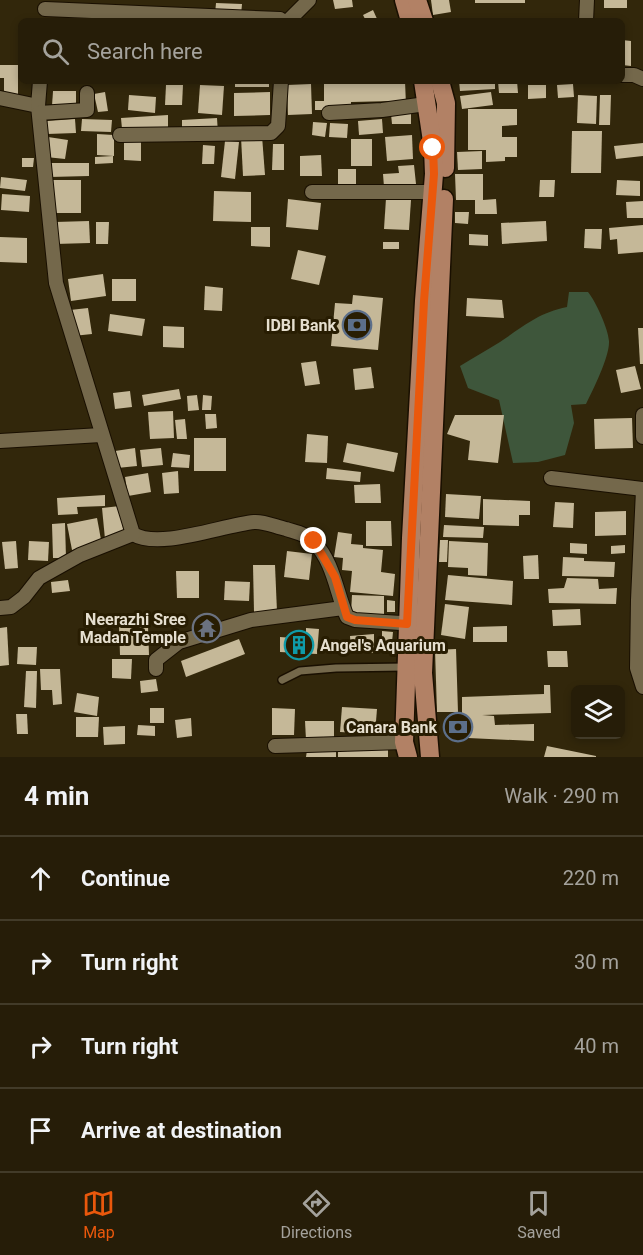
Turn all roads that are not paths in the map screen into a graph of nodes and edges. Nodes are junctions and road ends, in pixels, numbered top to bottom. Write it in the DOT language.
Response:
graph roads {
  1 [pos="309,0"];
  2 [pos="404,0"];
  3 [pos="417,0"];
  4 [pos="587,0"];
  5 [pos="45,10"];
  6 [pos="254,18"];
  7 [pos="291,18"];
  8 [pos="409,18"];
  9 [pos="423,18"];
  10 [pos="586,18"];
  11 [pos="625,75"];
  12 [pos="643,79"];
  13 [pos="40,84"];
  14 [pos="281,84"];
  15 [pos="423,84"];
  16 [pos="441,84"];
  17 [pos="87,93"];
  18 [pos="0,98"];
  19 [pos="426,104"];
  20 [pos="39,110"];
  21 [pos="329,113"];
  22 [pos="120,135"];
  23 [pos="312,192"];
  24 [pos="433,192"];
  25 [pos="643,416"];
  26 [pos="101,435"];
  27 [pos="643,437"];
  28 [pos="0,441"];
  29 [pos="551,478"];
  30 [pos="643,489"];
  31 [pos="133,534"];
  32 [pos="0,608"];
  33 [pos="343,608"];
  34 [pos="415,624"];
  35 [pos="406,667"];
  36 [pos="156,669"];
  37 [pos="282,680"];
  38 [pos="643,687"];
  39 [pos="275,746"];
  40 [pos="406,749"];
  41 [pos="430,757"];
  1 -- 7 [label="street"];
  2 -- 8 [label="main road"];
  3 -- 9 [label="main road"];
  4 -- 10 [label="street"];
  5 -- 6 [label="street"];
  11 -- 12 [label="street"];
  13 -- 20 [label="street"];
  14 -- 22 [label="street"];
  15 -- 19 [label="main road"];
  16 -- 34 [label="main road"];
  17 -- 20 [label="street"];
  18 -- 20 [label="street"];
  19 -- 21 [label="street"];
  19 -- 24 [label="main road"];
  20 -- 26 [label="street"];
  23 -- 24 [label="street"];
  24 -- 34 [label="main road"];
  25 -- 27 [label="street"];
  26 -- 28 [label="street"];
  26 -- 31 [label="street"];
  29 -- 30 [label="street"];
  30 -- 38 [label="street"];
  31 -- 32 [label="street"];
  31 -- 33 [label="street"];
  33 -- 34 [label="street"];
  33 -- 36 [label="street"];
  34 -- 35 [label="main road"];
  34 -- 41 [label="main road"];
  35 -- 37 [label="lane"];
  35 -- 40 [label="main road"];
  39 -- 40 [label="street"];
}
